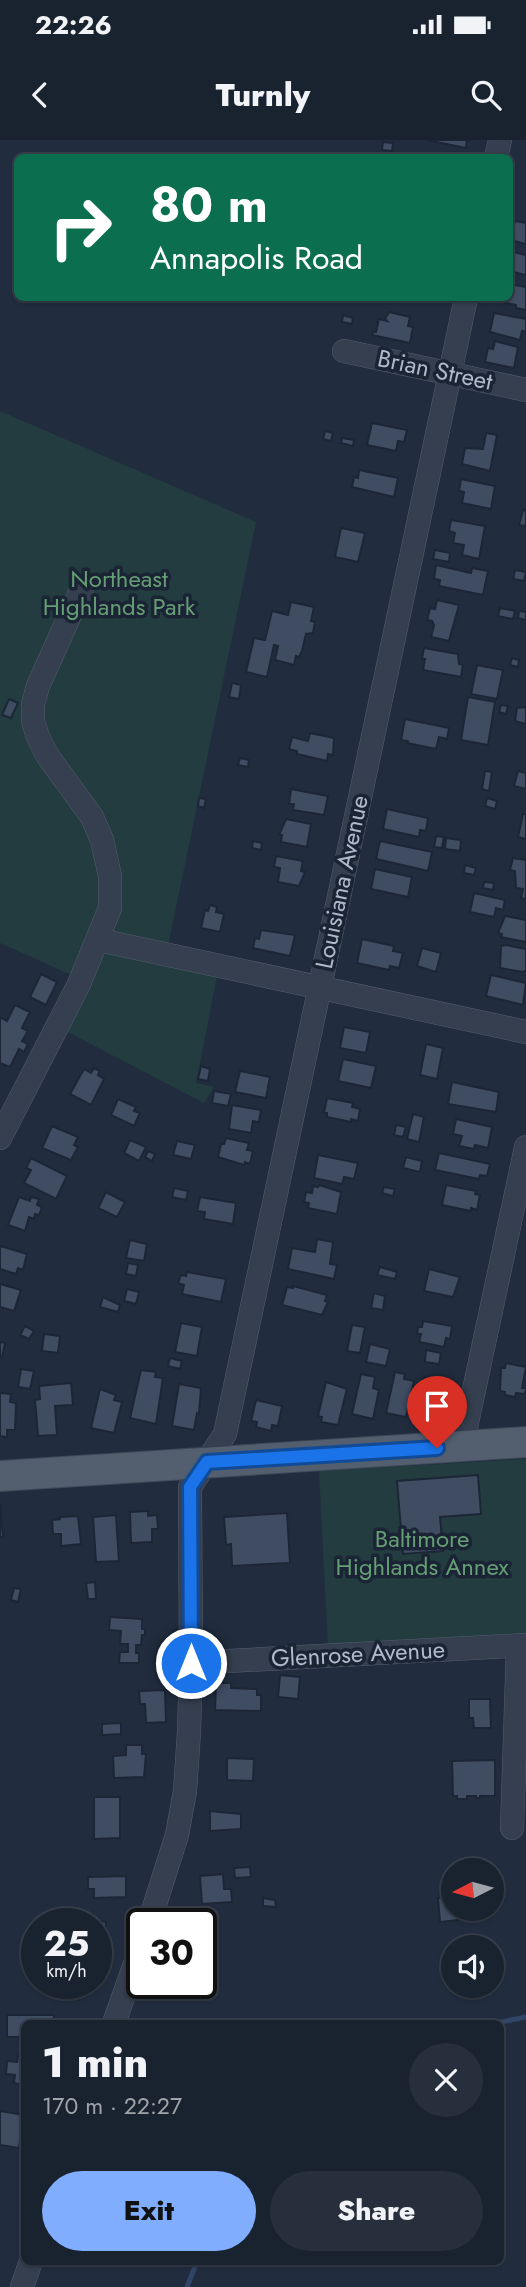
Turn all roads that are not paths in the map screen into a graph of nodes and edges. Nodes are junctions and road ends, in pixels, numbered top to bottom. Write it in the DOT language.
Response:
graph roads {
  1 [pos="465,301"];
  2 [pos="344,351"];
  3 [pos="450,374"];
  4 [pos="526,390"];
  5 [pos="83,586"];
  6 [pos="99,940"];
  7 [pos="320,988"];
  8 [pos="526,1032"];
  9 [pos="0,1138"];
  10 [pos="526,1147"];
  11 [pos="526,1442"];
  12 [pos="462,1446"];
  13 [pos="207,1462"];
  14 [pos="0,1476"];
  15 [pos="522,1646"];
  16 [pos="191,1663"];
  17 [pos="512,1828"];
  18 [pos="154,1908"];
  19 [pos="126,1989"];
  20 [pos="115,2020"];
  21 [pos="30,2265"];
  22 [pos="22,2287"];
  1 -- 3 [label="street, Louisiana Avenue"];
  2 -- 3 [label="street, Brian Street"];
  3 -- 4 [label="street, Brian Street"];
  3 -- 7 [label="street, Louisiana Avenue"];
  5 -- 6 [label="street"];
  6 -- 7 [label="street"];
  6 -- 9 [label="street"];
  7 -- 8 [label="street"];
  7 -- 13 [label="street, Louisiana Avenue"];
  10 -- 12 [label="street"];
  11 -- 12 [label="main road"];
  12 -- 13 [label="main road"];
  13 -- 14 [label="main road"];
  13 -- 16 [label="street, Louisiana Avenue"];
  15 -- 16 [label="street, Glenrose Avenue"];
  15 -- 17 [label="street"];
  16 -- 18 [label="street, Louisiana Avenue"];
  19 -- 20 [label="street"];
  21 -- 22 [label="street"];
}
